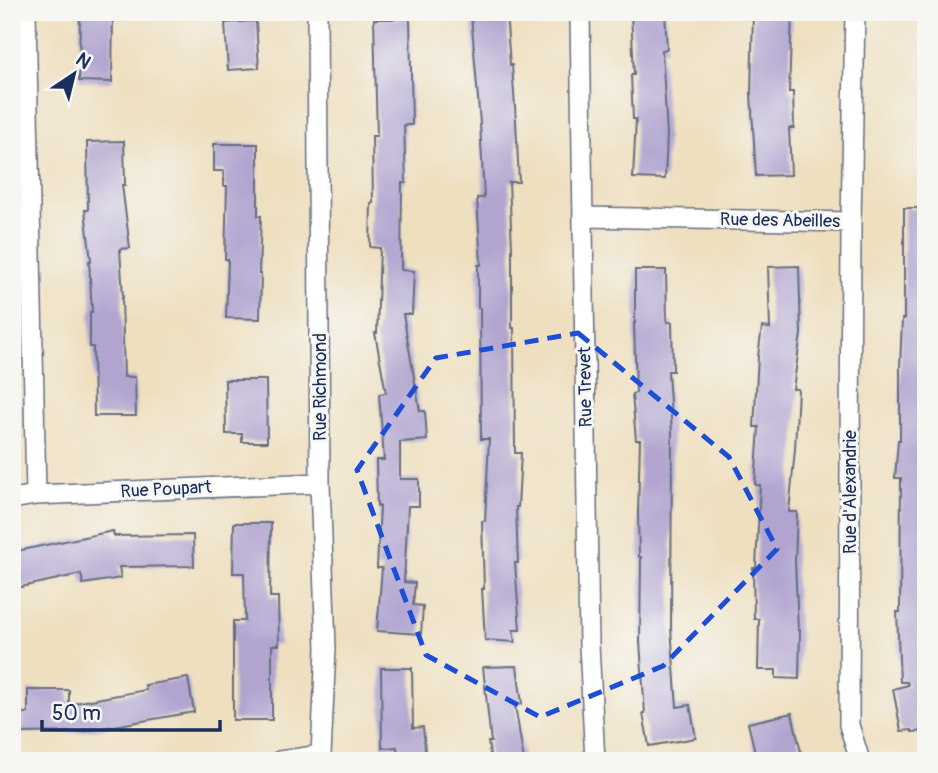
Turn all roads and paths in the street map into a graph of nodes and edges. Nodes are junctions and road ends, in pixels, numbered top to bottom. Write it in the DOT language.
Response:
graph roads {
  1 [pos="26,12"];
  2 [pos="317,12"];
  3 [pos="580,12"];
  4 [pos="855,12"];
  5 [pos="21,215"];
  6 [pos="583,217"];
  7 [pos="851,222"];
  8 [pos="320,483"];
  9 [pos="36,495"];
  10 [pos="12,499"];
  11 [pos="321,758"];
  12 [pos="280,761"];
  13 [pos="595,761"];
  14 [pos="860,761"];
  1 -- 5 [label="street"];
  2 -- 8 [label="street, Rue Richmond"];
  3 -- 6 [label="street, Rue Trevet"];
  4 -- 7 [label="street, Rue des Abeilles"];
  5 -- 9 [label="street"];
  6 -- 7 [label="street, Rue des Abeilles"];
  6 -- 13 [label="street, Rue Trevet"];
  7 -- 14 [label="street, Rue d'Alexandrie"];
  8 -- 9 [label="street, Rue Poupart"];
  8 -- 11 [label="street, Rue Richmond"];
  9 -- 10 [label="street, Rue Poupart"];
  11 -- 12 [label="street"];
}
